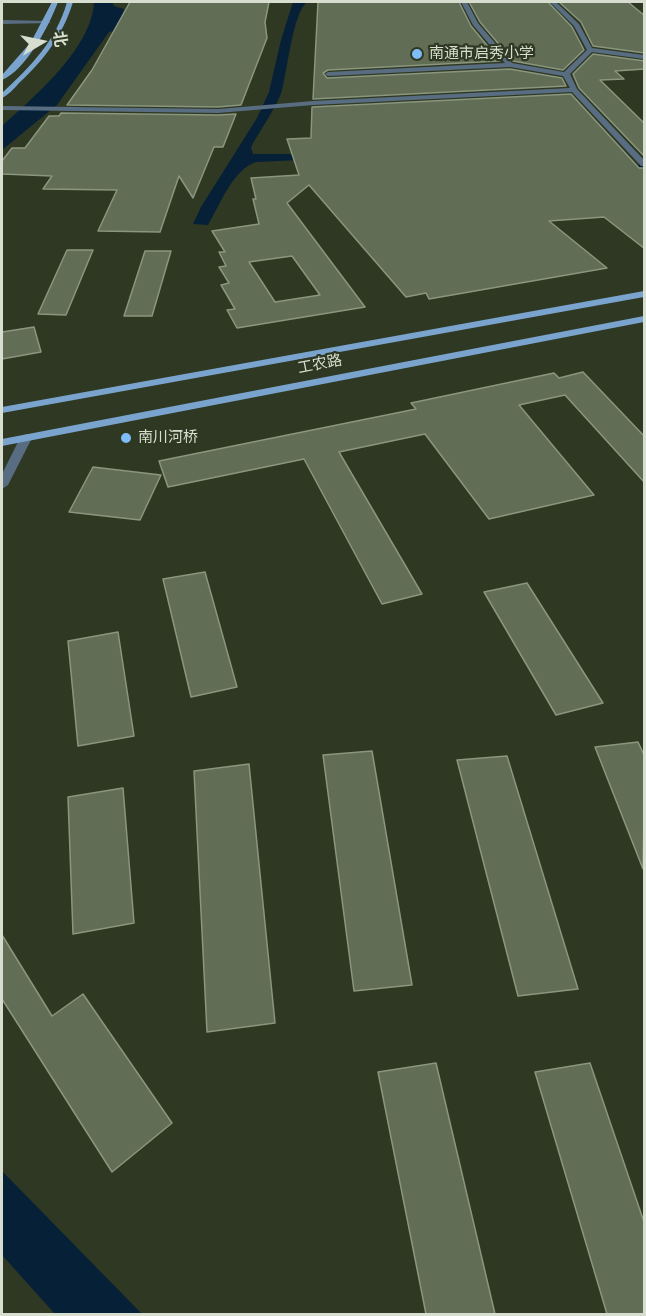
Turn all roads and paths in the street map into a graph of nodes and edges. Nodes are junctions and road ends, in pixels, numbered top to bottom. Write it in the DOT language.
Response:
graph roads {
  1 [pos="55,2"];
  2 [pos="70,2"];
  3 [pos="464,2"];
  4 [pos="553,2"];
  5 [pos="2,22"];
  6 [pos="48,23"];
  7 [pos="590,50"];
  8 [pos="645,57"];
  9 [pos="510,65"];
  10 [pos="328,74"];
  11 [pos="566,74"];
  12 [pos="2,78"];
  13 [pos="574,90"];
  14 [pos="2,96"];
  15 [pos="2,108"];
  16 [pos="643,162"];
  17 [pos="645,294"];
  18 [pos="645,319"];
  19 [pos="2,410"];
  20 [pos="26,438"];
  21 [pos="2,443"];
  22 [pos="2,485"];
  1 -- 6 [label="main road"];
  2 -- 14 [label="main road"];
  3 -- 9 [label="street"];
  4 -- 7 [label="street"];
  5 -- 6 [label="street"];
  6 -- 12 [label="main road"];
  7 -- 8 [label="street"];
  7 -- 11 [label="street"];
  9 -- 10 [label="street"];
  9 -- 11 [label="street"];
  11 -- 13 [label="street"];
  13 -- 15 [label="street"];
  13 -- 16 [label="street"];
  17 -- 19 [label="main road, 工农路"];
  18 -- 20 [label="main road, 工农路"];
  20 -- 21 [label="main road, 工农路"];
  20 -- 22 [label="street"];
}
